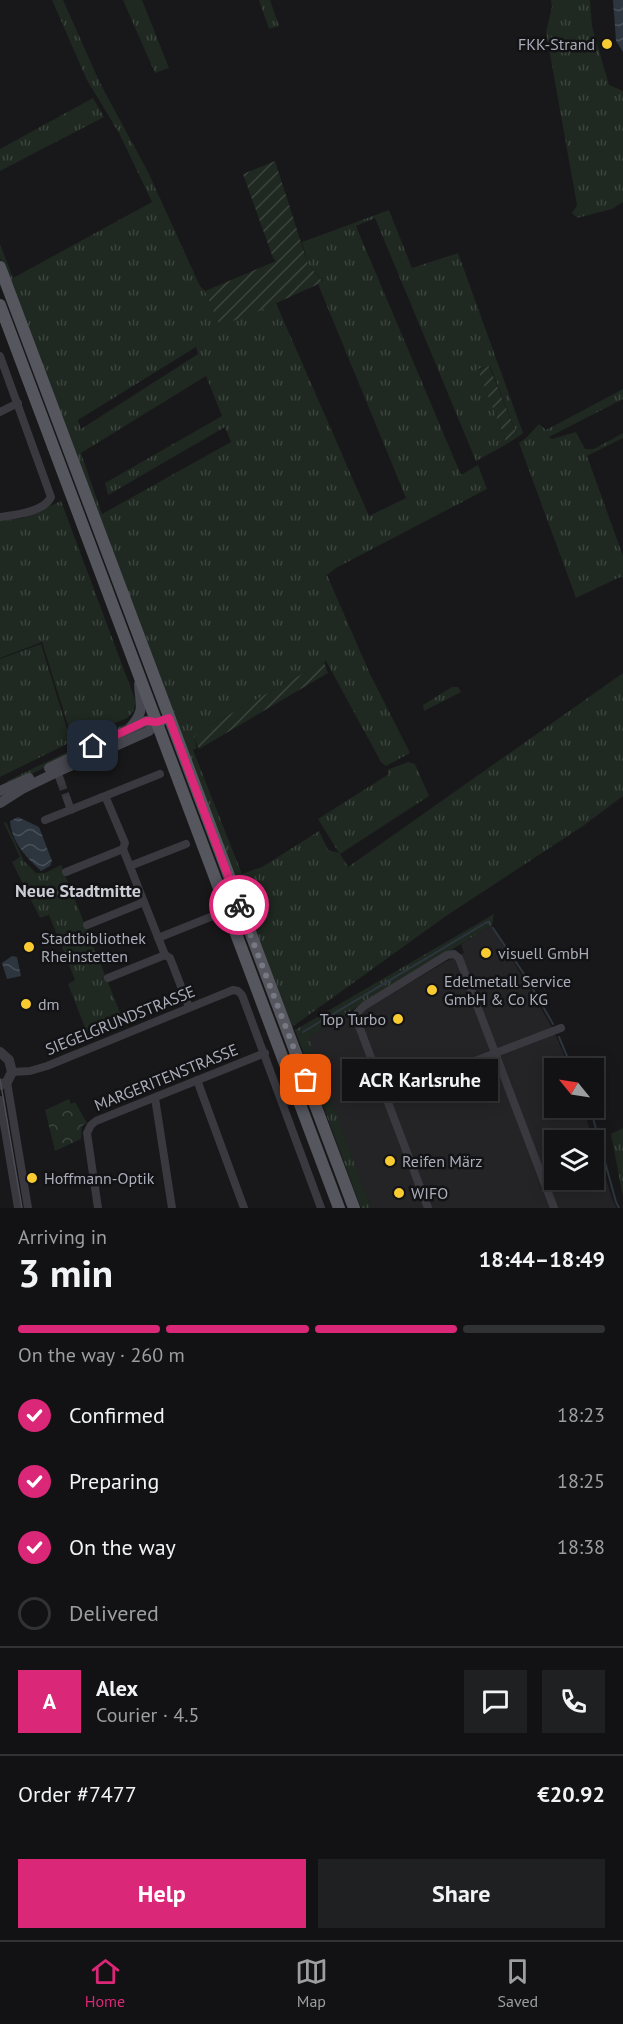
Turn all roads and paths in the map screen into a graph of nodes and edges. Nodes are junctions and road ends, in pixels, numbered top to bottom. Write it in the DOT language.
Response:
graph roads {
  1 [pos="0,267"];
  2 [pos="0,305"];
  3 [pos="0,356"];
  4 [pos="18,403"];
  5 [pos="0,412"];
  6 [pos="0,517"];
  7 [pos="138,669"];
  8 [pos="163,720"];
  9 [pos="129,728"];
  10 [pos="58,773"];
  11 [pos="160,774"];
  12 [pos="0,790"];
  13 [pos="102,797"];
  14 [pos="68,799"];
  15 [pos="0,803"];
  16 [pos="71,810"];
  17 [pos="45,820"];
  18 [pos="186,844"];
  19 [pos="123,849"];
  20 [pos="130,867"];
  21 [pos="66,872"];
  22 [pos="144,902"];
  23 [pos="213,916"];
  24 [pos="87,925"];
  25 [pos="158,938"];
  26 [pos="165,955"];
  27 [pos="108,978"];
  28 [pos="189,1006"];
  29 [pos="561,1028"];
  30 [pos="0,1052"];
  31 [pos="265,1053"];
  32 [pos="495,1054"];
  33 [pos="6,1080"];
  34 [pos="197,1080"];
  35 [pos="386,1095"];
  36 [pos="155,1098"];
  37 [pos="0,1100"];
  38 [pos="2,1126"];
  39 [pos="18,1208"];
  40 [pos="28,1208"];
  41 [pos="98,1208"];
  42 [pos="172,1208"];
  43 [pos="244,1208"];
  44 [pos="321,1208"];
  45 [pos="339,1208"];
  46 [pos="354,1208"];
  47 [pos="428,1208"];
  48 [pos="554,1208"];
  1 -- 8 [label="main road"];
  2 -- 7 [label="main road"];
  3 -- 4 [label="street"];
  4 -- 5 [label="street"];
  4 -- 6 [label="street"];
  7 -- 8 [label="main road"];
  7 -- 9 [label="main road"];
  8 -- 9 [label="main road"];
  8 -- 10 [label="main road"];
  8 -- 45 [label="main road"];
  8 -- 46 [label="main road"];
  9 -- 10 [label="main road"];
  10 -- 12 [label="main road"];
  10 -- 15 [label="main road"];
  11 -- 13 [label="street"];
  13 -- 16 [label="street"];
  13 -- 19 [label="street"];
  14 -- 16 [label="street"];
  16 -- 17 [label="street"];
  18 -- 20 [label="street"];
  19 -- 20 [label="street"];
  19 -- 21 [label="street"];
  20 -- 22 [label="street"];
  22 -- 24 [label="street"];
  22 -- 25 [label="street"];
  23 -- 25 [label="street"];
  25 -- 26 [label="street"];
  26 -- 27 [label="street"];
  26 -- 28 [label="street"];
  28 -- 31 [label="street, SIEGELGRUNDSTRASSE"];
  28 -- 33 [label="street, SIEGELGRUNDSTRASSE"];
  29 -- 32 [label="street"];
  30 -- 33 [label="street"];
  31 -- 34 [label="street, MARGERITENSTRASSE"];
  31 -- 44 [label="street"];
  32 -- 35 [label="street"];
  32 -- 35 [label="street"];
  32 -- 48 [label="street"];
  33 -- 40 [label="street"];
  34 -- 36 [label="street, MARGERITENSTRASSE"];
  34 -- 43 [label="street"];
  35 -- 47 [label="street"];
  36 -- 41 [label="street, MARGERITENSTRASSE"];
  36 -- 42 [label="street"];
  37 -- 38 [label="street"];
  38 -- 39 [label="street"];
}
